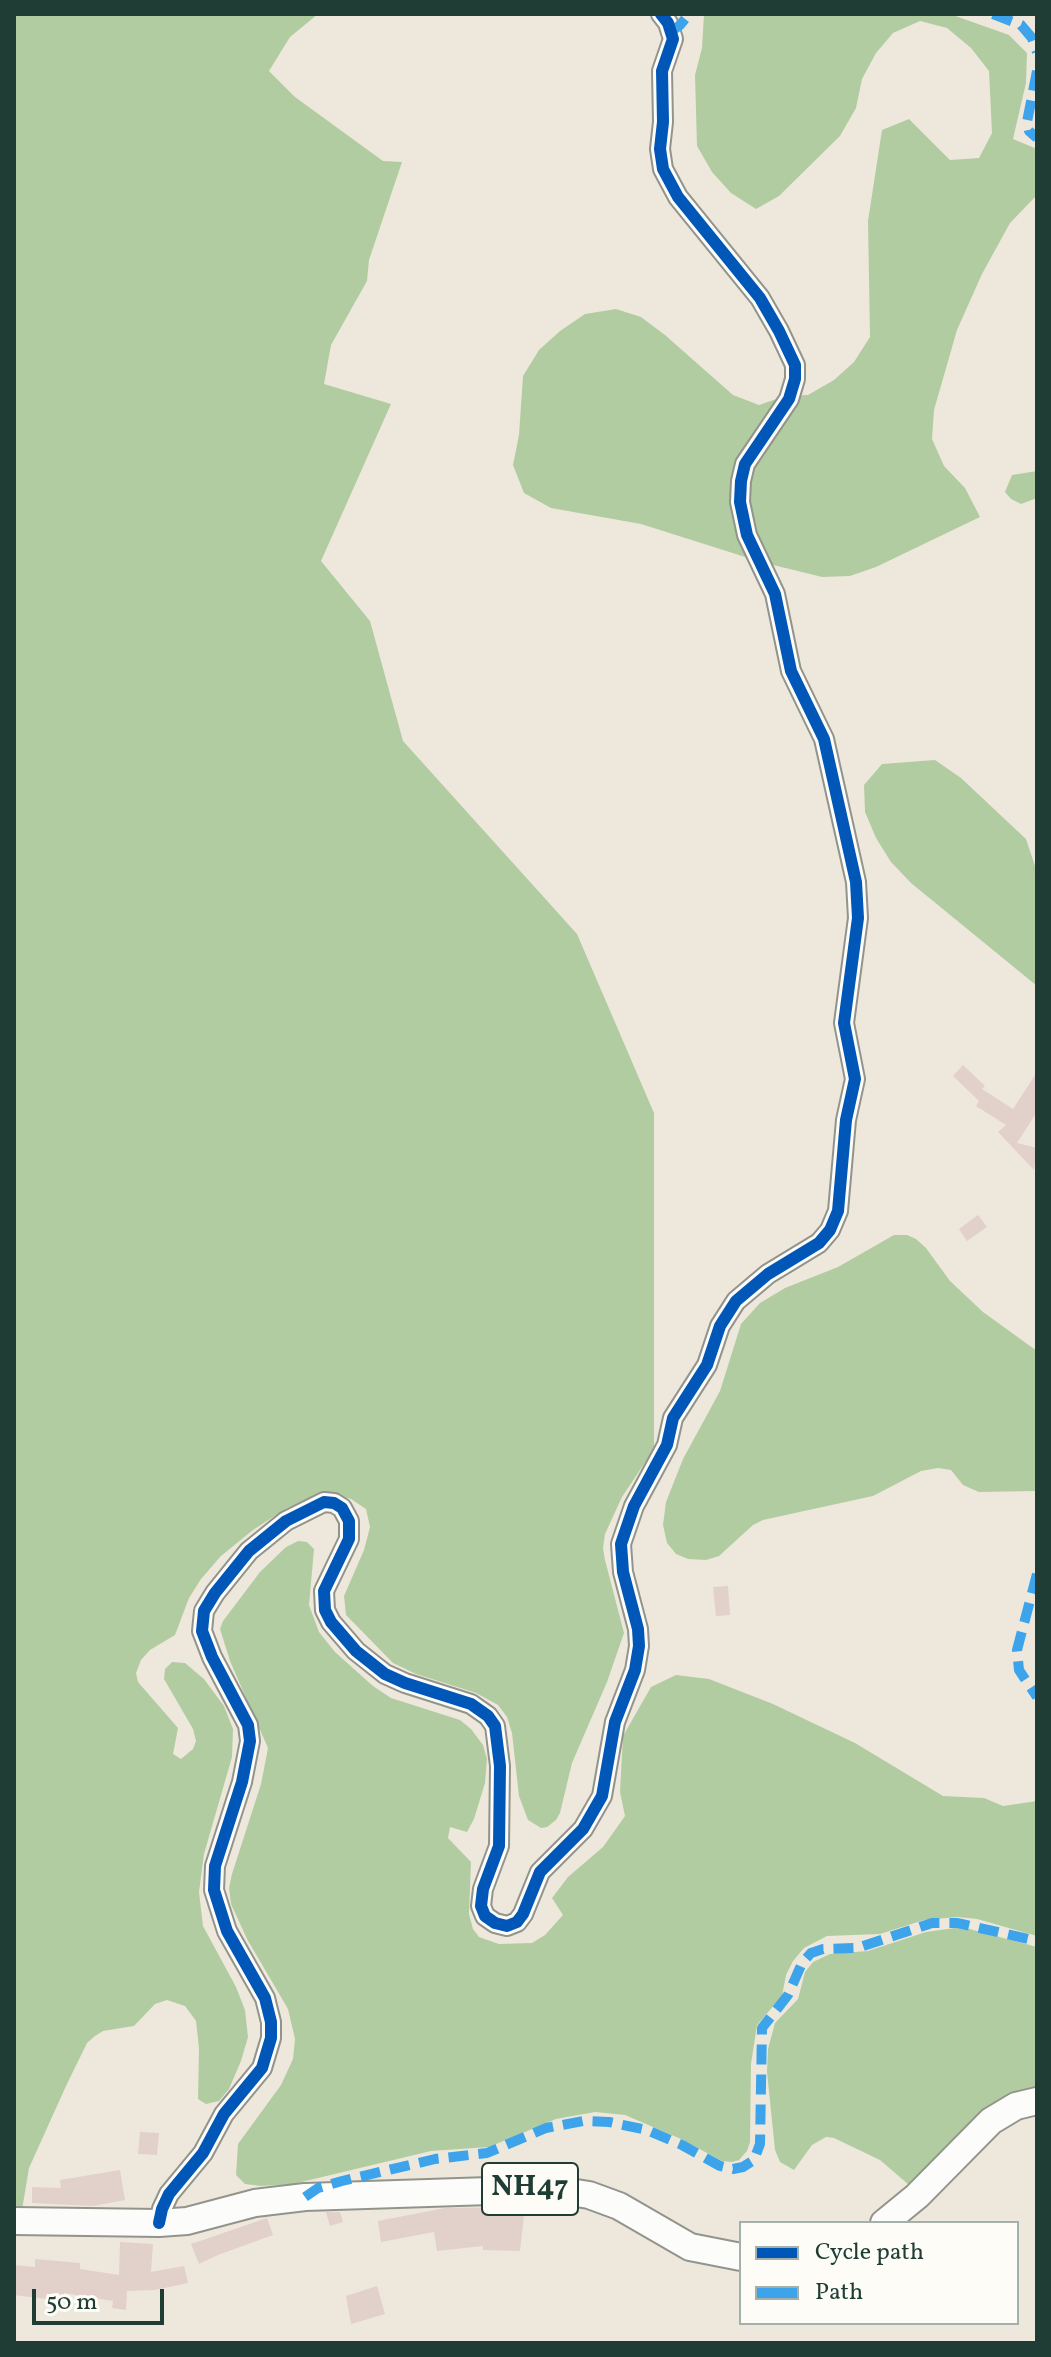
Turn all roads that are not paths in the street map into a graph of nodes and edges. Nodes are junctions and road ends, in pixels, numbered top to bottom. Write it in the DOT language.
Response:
graph roads {
  1 [pos="661,14"];
  2 [pos="1037,2101"];
  3 [pos="14,2221"];
  4 [pos="886,2221"];
  5 [pos="159,2223"];
  6 [pos="739,2257"];
  1 -- 5 [label="street"];
  2 -- 4 [label="highway"];
  3 -- 5 [label="highway, NH47"];
  5 -- 6 [label="highway, NH47"];
}
